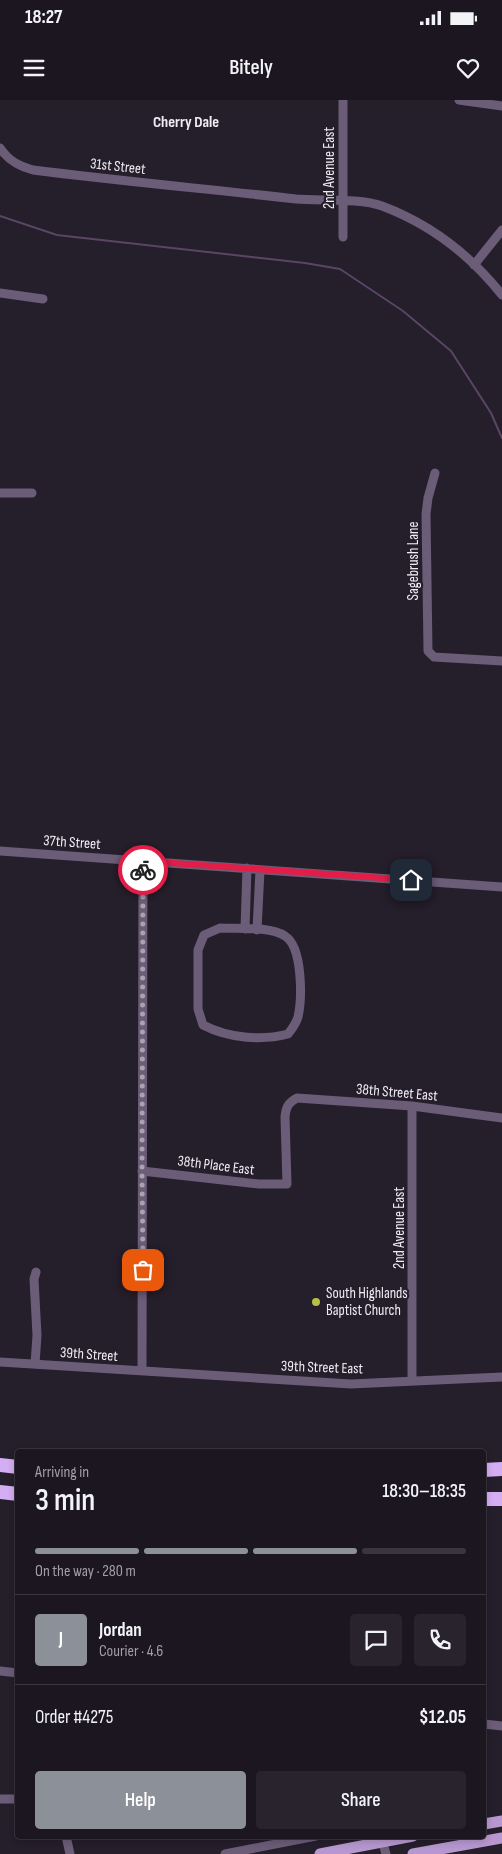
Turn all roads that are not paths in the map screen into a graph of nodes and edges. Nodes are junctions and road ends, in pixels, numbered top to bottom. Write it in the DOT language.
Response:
graph roads {
  1 [pos="343,100"];
  2 [pos="459,100"];
  3 [pos="502,106"];
  4 [pos="2,151"];
  5 [pos="343,202"];
  6 [pos="502,230"];
  7 [pos="343,237"];
  8 [pos="474,265"];
  9 [pos="0,293"];
  10 [pos="502,295"];
  11 [pos="43,299"];
  12 [pos="435,473"];
  13 [pos="0,493"];
  14 [pos="32,493"];
  15 [pos="502,661"];
  16 [pos="0,851"];
  17 [pos="143,861"];
  18 [pos="247,868"];
  19 [pos="260,870"];
  20 [pos="502,887"];
  21 [pos="245,929"];
  22 [pos="257,930"];
  23 [pos="412,1106"];
  24 [pos="502,1118"];
  25 [pos="142,1171"];
  26 [pos="287,1184"];
  27 [pos="36,1272"];
  28 [pos="0,1362"];
  29 [pos="35,1364"];
  30 [pos="142,1371"];
  31 [pos="502,1377"];
  32 [pos="412,1380"];
  33 [pos="0,1466"];
  34 [pos="15,1467"];
  35 [pos="502,1469"];
  36 [pos="486,1470"];
  37 [pos="0,1492"];
  38 [pos="15,1494"];
  39 [pos="502,1498"];
  40 [pos="486,1500"];
  41 [pos="0,1671"];
  42 [pos="15,1673"];
  43 [pos="486,1724"];
  44 [pos="502,1726"];
  45 [pos="0,1799"];
  46 [pos="15,1799"];
  47 [pos="486,1821"];
  48 [pos="502,1821"];
  49 [pos="502,1838"];
  50 [pos="67,1839"];
  51 [pos="301,1839"];
  52 [pos="381,1839"];
  53 [pos="70,1854"];
  54 [pos="225,1854"];
  55 [pos="320,1854"];
  56 [pos="386,1854"];
  57 [pos="413,1854"];
  1 -- 5 [label="street, 2nd Avenue East"];
  2 -- 3 [label="street"];
  4 -- 5 [label="street, 31st Street"];
  5 -- 7 [label="street, 2nd Avenue East"];
  5 -- 8 [label="street, 31st Street"];
  6 -- 8 [label="street"];
  8 -- 10 [label="street, 31st Street"];
  9 -- 11 [label="street"];
  12 -- 15 [label="street, Sagebrush Lane"];
  13 -- 14 [label="street"];
  16 -- 17 [label="street, 37th Street"];
  17 -- 18 [label="street, 37th Street"];
  17 -- 25 [label="street"];
  18 -- 19 [label="street, 37th Street"];
  18 -- 21 [label="street"];
  19 -- 20 [label="street, 37th Street"];
  19 -- 22 [label="street"];
  21 -- 22 [label="street"];
  21 -- 22 [label="street"];
  23 -- 24 [label="street, 38th Street East"];
  23 -- 26 [label="street, 38th Street East"];
  23 -- 32 [label="street, 2nd Avenue East"];
  25 -- 26 [label="street, 38th Place East"];
  25 -- 30 [label="street"];
  27 -- 29 [label="street"];
  28 -- 29 [label="street, 39th Street"];
  29 -- 30 [label="street, 39th Street"];
  30 -- 32 [label="street, 39th Street East"];
  31 -- 32 [label="street, 39th Street East"];
  33 -- 34 [label="highway"];
  35 -- 36 [label="highway"];
  37 -- 38 [label="highway"];
  39 -- 40 [label="highway"];
  41 -- 42 [label="street"];
  43 -- 44 [label="street"];
  45 -- 46 [label="street"];
  47 -- 48 [label="main road"];
  49 -- 57 [label="main road"];
  50 -- 53 [label="street"];
  51 -- 54 [label="street"];
  52 -- 55 [label="main road"];
  52 -- 56 [label="street"];
}
